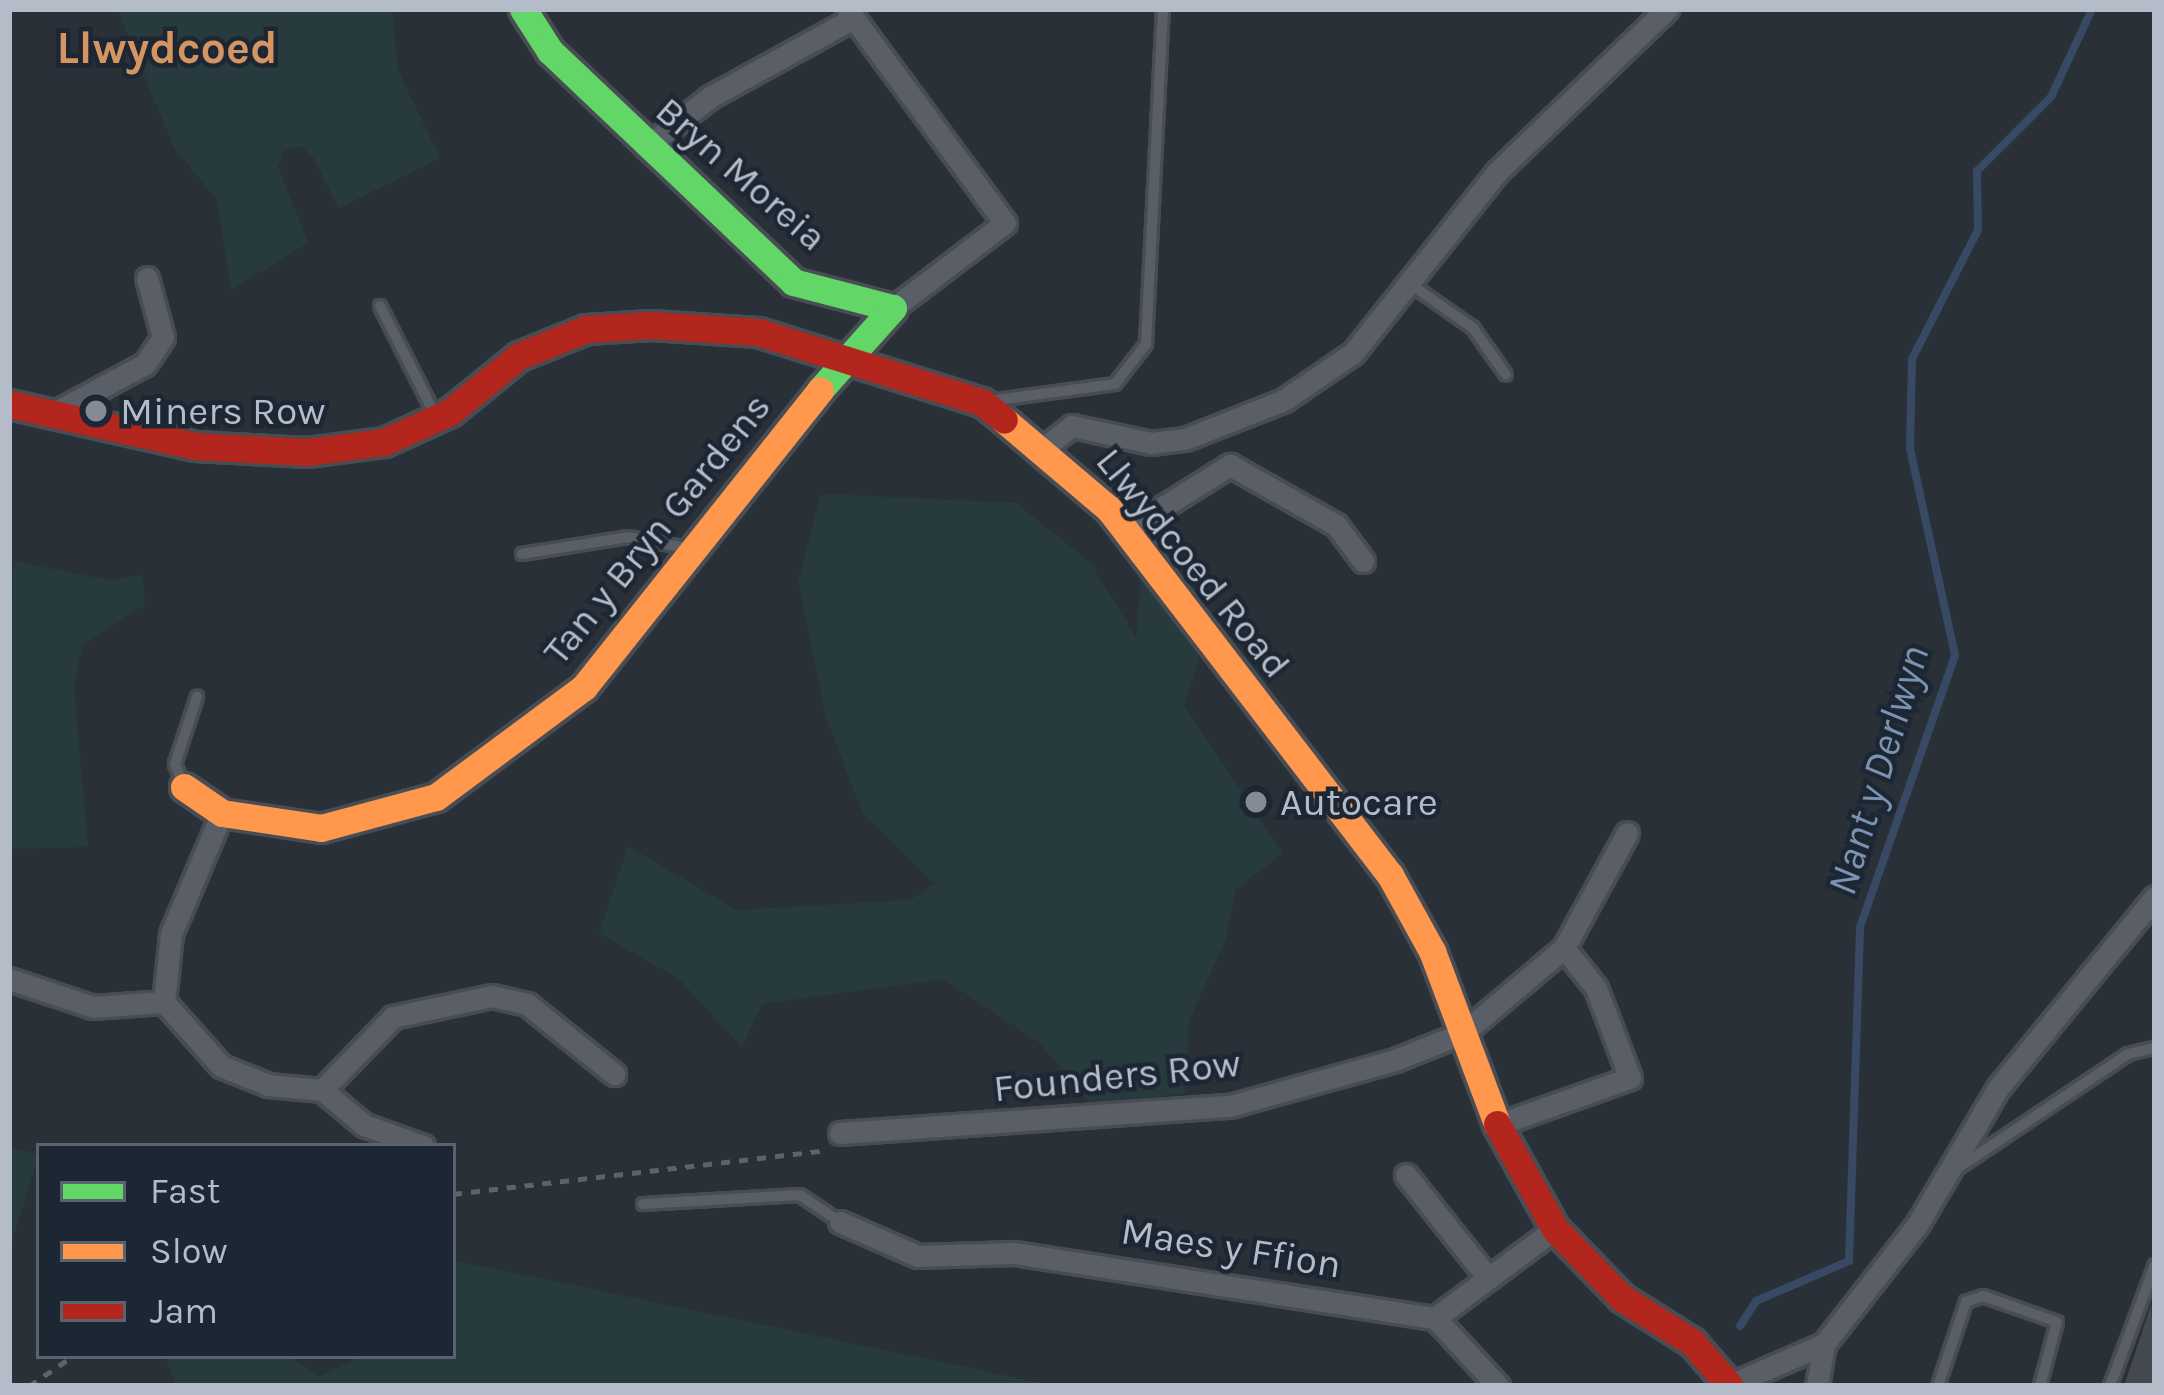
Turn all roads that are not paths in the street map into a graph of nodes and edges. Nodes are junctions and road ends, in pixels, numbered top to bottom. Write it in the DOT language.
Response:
graph roads {
  1 [pos="523,9"];
  2 [pos="1163,9"];
  3 [pos="1667,9"];
  4 [pos="849,15"];
  5 [pos="646,147"];
  6 [pos="147,278"];
  7 [pos="1407,282"];
  8 [pos="380,306"];
  9 [pos="893,308"];
  10 [pos="856,357"];
  11 [pos="1506,375"];
  12 [pos="982,402"];
  13 [pos="9,404"];
  14 [pos="48,416"];
  15 [pos="437,418"];
  16 [pos="1045,447"];
  17 [pos="1126,530"];
  18 [pos="696,551"];
  19 [pos="522,554"];
  20 [pos="1363,561"];
  21 [pos="197,698"];
  22 [pos="184,787"];
  23 [pos="222,813"];
  24 [pos="1627,833"];
  25 [pos="2155,897"];
  26 [pos="1564,948"];
  27 [pos="9,979"];
  28 [pos="164,1001"];
  29 [pos="1463,1033"];
  30 [pos="2155,1048"];
  31 [pos="614,1074"];
  32 [pos="322,1090"];
  33 [pos="1497,1125"];
  34 [pos="840,1133"];
  35 [pos="415,1143"];
  36 [pos="1406,1175"];
  37 [pos="1946,1177"];
  38 [pos="644,1204"];
  39 [pos="840,1222"];
  40 [pos="1556,1229"];
  41 [pos="2155,1265"];
  42 [pos="1489,1278"];
  43 [pos="1436,1318"];
  44 [pos="1824,1344"];
  45 [pos="1498,1386"];
  46 [pos="1730,1386"];
  47 [pos="1817,1386"];
  48 [pos="1938,1386"];
  49 [pos="2040,1386"];
  50 [pos="2110,1386"];
  1 -- 5 [label="main road, Bryn Moreia"];
  2 -- 12 [label="lane"];
  3 -- 7 [label="street"];
  4 -- 5 [label="street"];
  4 -- 9 [label="street"];
  5 -- 9 [label="main road, Bryn Moreia"];
  6 -- 14 [label="street"];
  7 -- 11 [label="lane"];
  7 -- 16 [label="street"];
  8 -- 15 [label="lane"];
  9 -- 10 [label="main road"];
  10 -- 12 [label="main road, Llwydcoed Road"];
  10 -- 15 [label="main road, Llwydcoed Road"];
  10 -- 18 [label="main road, Tan y Bryn Gardens"];
  12 -- 16 [label="main road, Llwydcoed Road"];
  13 -- 14 [label="main road, Llwydcoed Road"];
  14 -- 15 [label="main road, Llwydcoed Road"];
  16 -- 17 [label="main road, Llwydcoed Road"];
  17 -- 20 [label="street"];
  17 -- 29 [label="main road, Llwydcoed Road"];
  18 -- 19 [label="lane"];
  18 -- 23 [label="main road, Tan y Bryn Gardens"];
  21 -- 22 [label="lane"];
  22 -- 23 [label="main road, Tan y Bryn Gardens"];
  23 -- 28 [label="street"];
  24 -- 26 [label="street"];
  25 -- 37 [label="street"];
  26 -- 29 [label="street"];
  26 -- 33 [label="street"];
  27 -- 28 [label="street"];
  28 -- 32 [label="street"];
  29 -- 33 [label="main road, Llwydcoed Road"];
  29 -- 34 [label="street, Founders Row"];
  30 -- 37 [label="lane"];
  31 -- 32 [label="street"];
  32 -- 35 [label="street"];
  33 -- 40 [label="main road, Llwydcoed Road"];
  36 -- 42 [label="street"];
  37 -- 44 [label="street"];
  38 -- 39 [label="lane"];
  39 -- 43 [label="street, Maes y Ffion"];
  40 -- 42 [label="street"];
  40 -- 46 [label="main road, Llwydcoed Road"];
  41 -- 50 [label="lane"];
  42 -- 43 [label="street"];
  43 -- 45 [label="street"];
  44 -- 46 [label="street"];
  44 -- 47 [label="street"];
  48 -- 49 [label="lane"];
}
